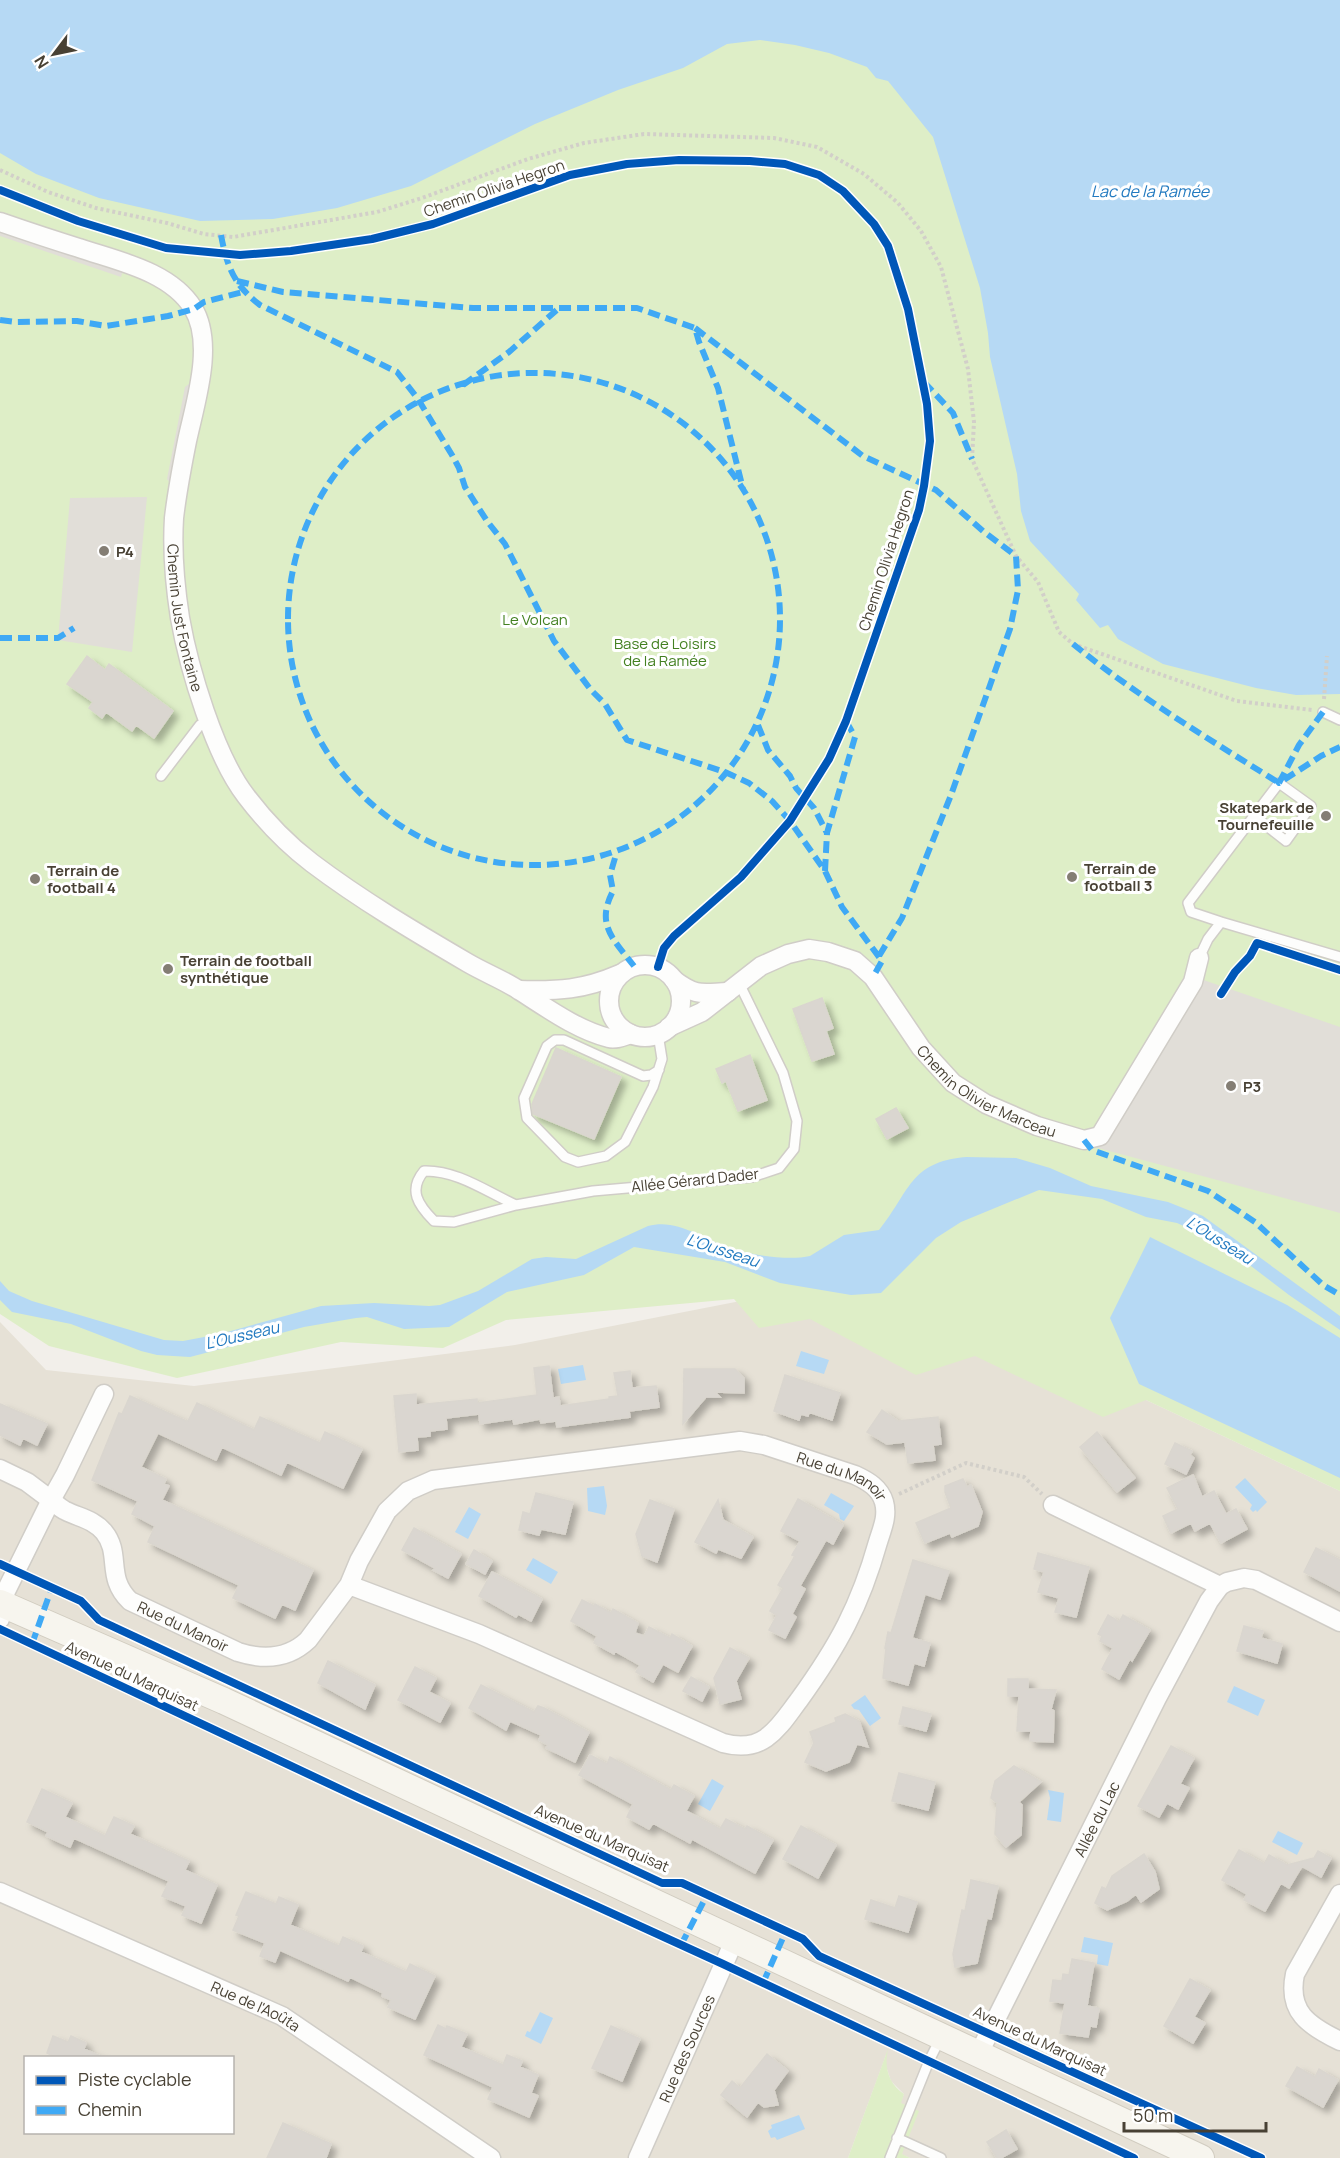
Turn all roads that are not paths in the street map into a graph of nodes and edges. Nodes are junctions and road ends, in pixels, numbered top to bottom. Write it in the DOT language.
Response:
graph roads {
  1 [pos="0,222"];
  2 [pos="1323,712"];
  3 [pos="1340,720"];
  4 [pos="210,722"];
  5 [pos="161,776"];
  6 [pos="1254,816"];
  7 [pos="1221,922"];
  8 [pos="1340,957"];
  9 [pos="1199,958"];
  10 [pos="620,974"];
  11 [pos="674,980"];
  12 [pos="733,987"];
  13 [pos="519,990"];
  14 [pos="664,1030"];
  15 [pos="631,1034"];
  16 [pos="659,1070"];
  17 [pos="516,1205"];
  18 [pos="104,1394"];
  19 [pos="0,1469"];
  20 [pos="51,1500"];
  21 [pos="1053,1504"];
  22 [pos="349,1585"];
  23 [pos="1220,1586"];
  24 [pos="1,1609"];
  25 [pos="1340,1622"];
  26 [pos="0,1892"];
  27 [pos="1340,1894"];
  28 [pos="735,1939"];
  29 [pos="942,2036"];
  30 [pos="1340,2041"];
  31 [pos="979,2053"];
  32 [pos="897,2138"];
  33 [pos="491,2158"];
  34 [pos="638,2158"];
  35 [pos="890,2158"];
  36 [pos="941,2158"];
  37 [pos="1201,2158"];
  1 -- 4 [label="street, Chemin Just Fontaine"];
  2 -- 3 [label="lane"];
  4 -- 5 [label="lane"];
  4 -- 13 [label="street, Chemin Just Fontaine"];
  6 -- 6 [label="lane"];
  6 -- 7 [label="lane"];
  7 -- 8 [label="lane"];
  7 -- 9 [label="lane"];
  9 -- 12 [label="street, Chemin Olivier Marceau"];
  10 -- 11 [label="street"];
  10 -- 13 [label="street, Chemin Just Fontaine"];
  10 -- 15 [label="street"];
  11 -- 12 [label="street"];
  11 -- 14 [label="street"];
  12 -- 14 [label="street, Chemin Olivier Marceau"];
  12 -- 17 [label="lane, Allée Gérard Dader"];
  13 -- 15 [label="street, Chemin Just Fontaine"];
  14 -- 15 [label="street"];
  14 -- 16 [label="lane"];
  16 -- 16 [label="lane"];
  17 -- 17 [label="lane, Allée Gérard Dader"];
  18 -- 20 [label="street"];
  19 -- 20 [label="street, Rue du Manoir"];
  20 -- 22 [label="street, Rue du Manoir"];
  20 -- 24 [label="street"];
  21 -- 23 [label="street"];
  22 -- 22 [label="street, Rue du Manoir"];
  23 -- 25 [label="street"];
  23 -- 31 [label="street, Allée du Lac"];
  24 -- 28 [label="main road, Avenue du Marquisat"];
  26 -- 33 [label="street, Rue de l'Aoûta"];
  27 -- 30 [label="street"];
  28 -- 29 [label="main road, Avenue du Marquisat"];
  28 -- 34 [label="street, Rue des Sources"];
  29 -- 31 [label="main road, Avenue du Marquisat"];
  29 -- 32 [label="lane"];
  31 -- 37 [label="main road, Avenue du Marquisat"];
  32 -- 35 [label="lane"];
  32 -- 36 [label="lane"];
}
